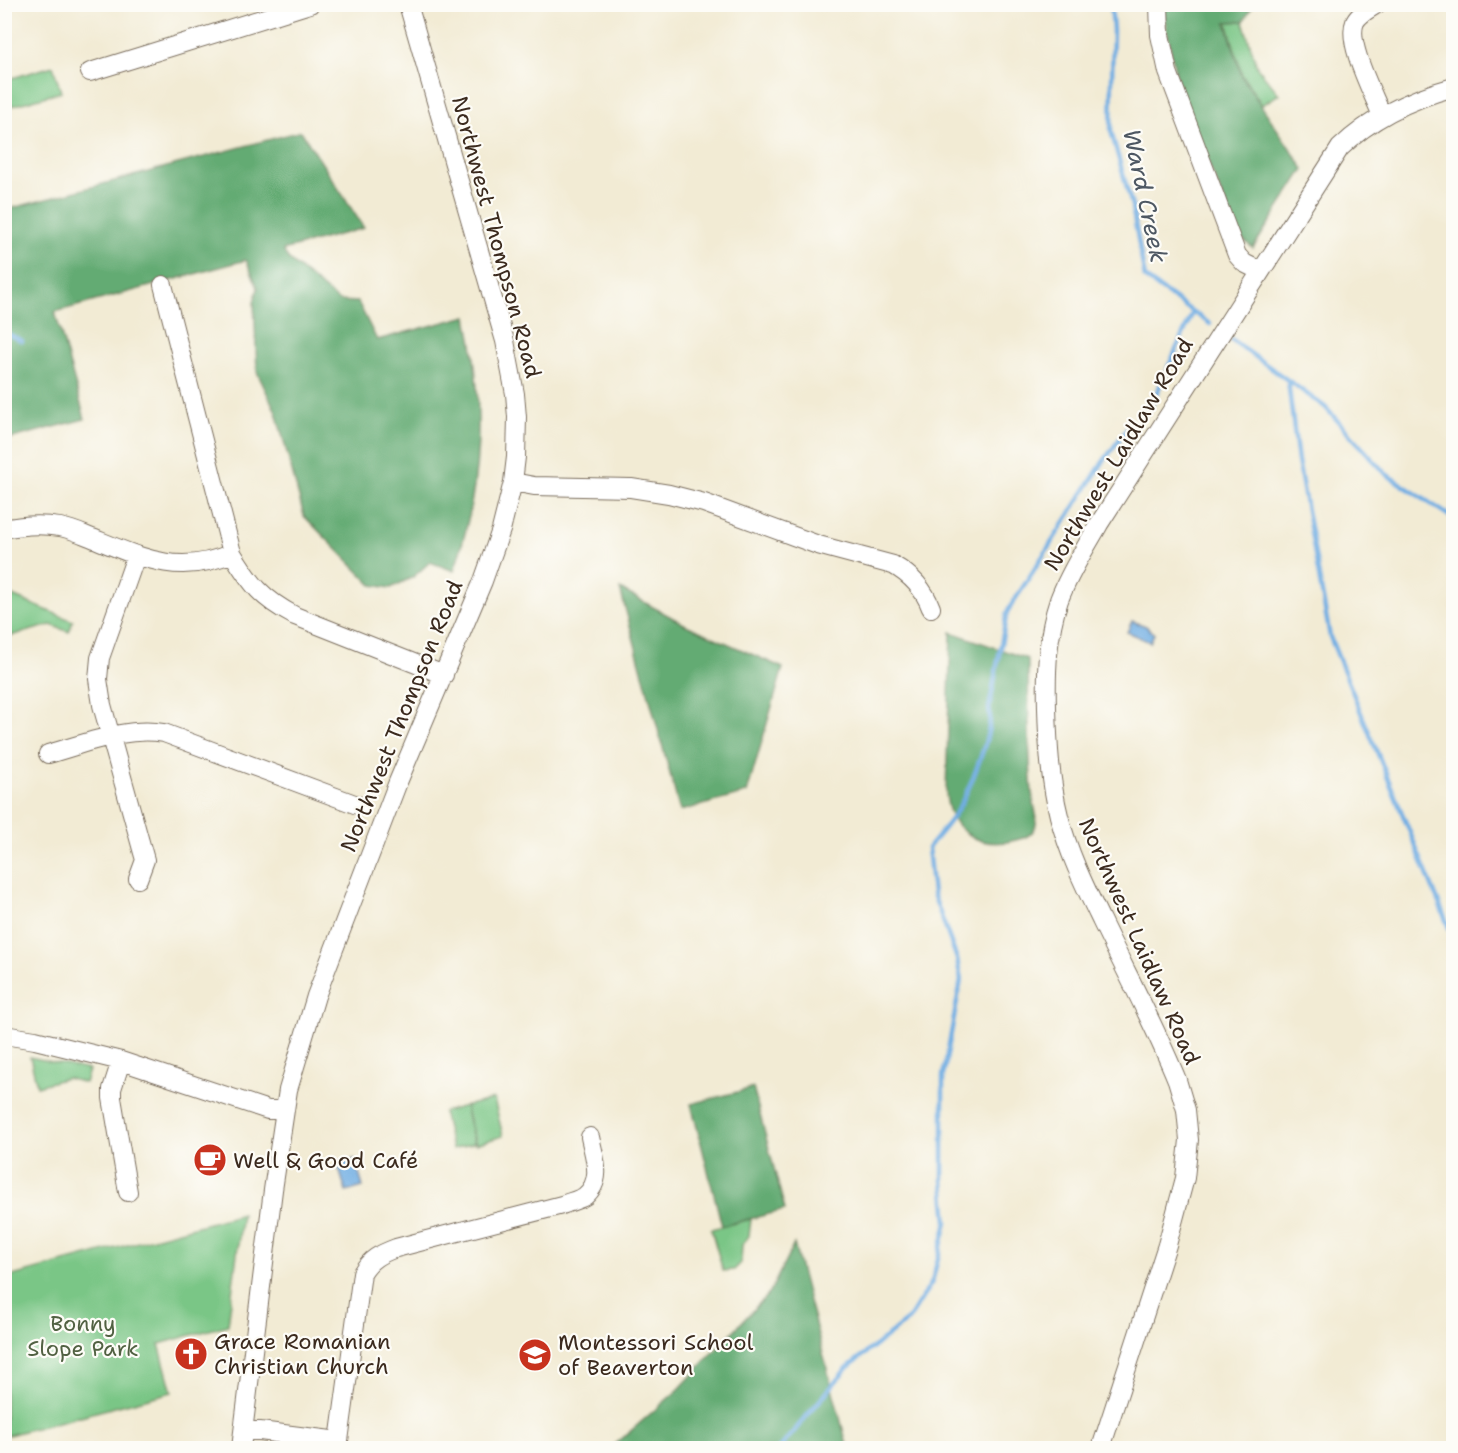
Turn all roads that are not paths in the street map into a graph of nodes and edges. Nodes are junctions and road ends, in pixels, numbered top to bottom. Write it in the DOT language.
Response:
graph roads {
  1 [pos="310,4"];
  2 [pos="1159,4"];
  3 [pos="1377,4"];
  4 [pos="409,5"];
  5 [pos="90,72"];
  6 [pos="1454,87"];
  7 [pos="1382,116"];
  8 [pos="1260,271"];
  9 [pos="163,285"];
  10 [pos="513,483"];
  11 [pos="4,530"];
  12 [pos="232,553"];
  13 [pos="136,556"];
  14 [pos="932,608"];
  15 [pos="444,675"];
  16 [pos="111,737"];
  17 [pos="48,754"];
  18 [pos="360,806"];
  19 [pos="138,879"];
  20 [pos="4,1035"];
  21 [pos="121,1061"];
  22 [pos="283,1110"];
  23 [pos="590,1137"];
  24 [pos="128,1192"];
  25 [pos="244,1429"];
  26 [pos="339,1445"];
  27 [pos="241,1449"];
  28 [pos="1101,1449"];
  1 -- 5 [label="street"];
  2 -- 8 [label="street"];
  3 -- 7 [label="street"];
  4 -- 10 [label="street, Northwest Thompson Road"];
  6 -- 7 [label="street, Northwest Laidlaw Road"];
  7 -- 8 [label="street, Northwest Laidlaw Road"];
  8 -- 28 [label="street, Northwest Laidlaw Road"];
  9 -- 12 [label="street"];
  10 -- 14 [label="street"];
  10 -- 15 [label="street, Northwest Thompson Road"];
  11 -- 13 [label="street"];
  12 -- 13 [label="street"];
  12 -- 15 [label="street"];
  13 -- 16 [label="street"];
  15 -- 22 [label="street, Northwest Thompson Road"];
  16 -- 17 [label="street"];
  16 -- 18 [label="street"];
  16 -- 19 [label="street"];
  20 -- 21 [label="street"];
  21 -- 22 [label="street"];
  21 -- 24 [label="street"];
  22 -- 25 [label="street, Northwest Thompson Road"];
  23 -- 26 [label="street"];
  25 -- 26 [label="street"];
  25 -- 27 [label="street, Northwest Thompson Road"];
}
